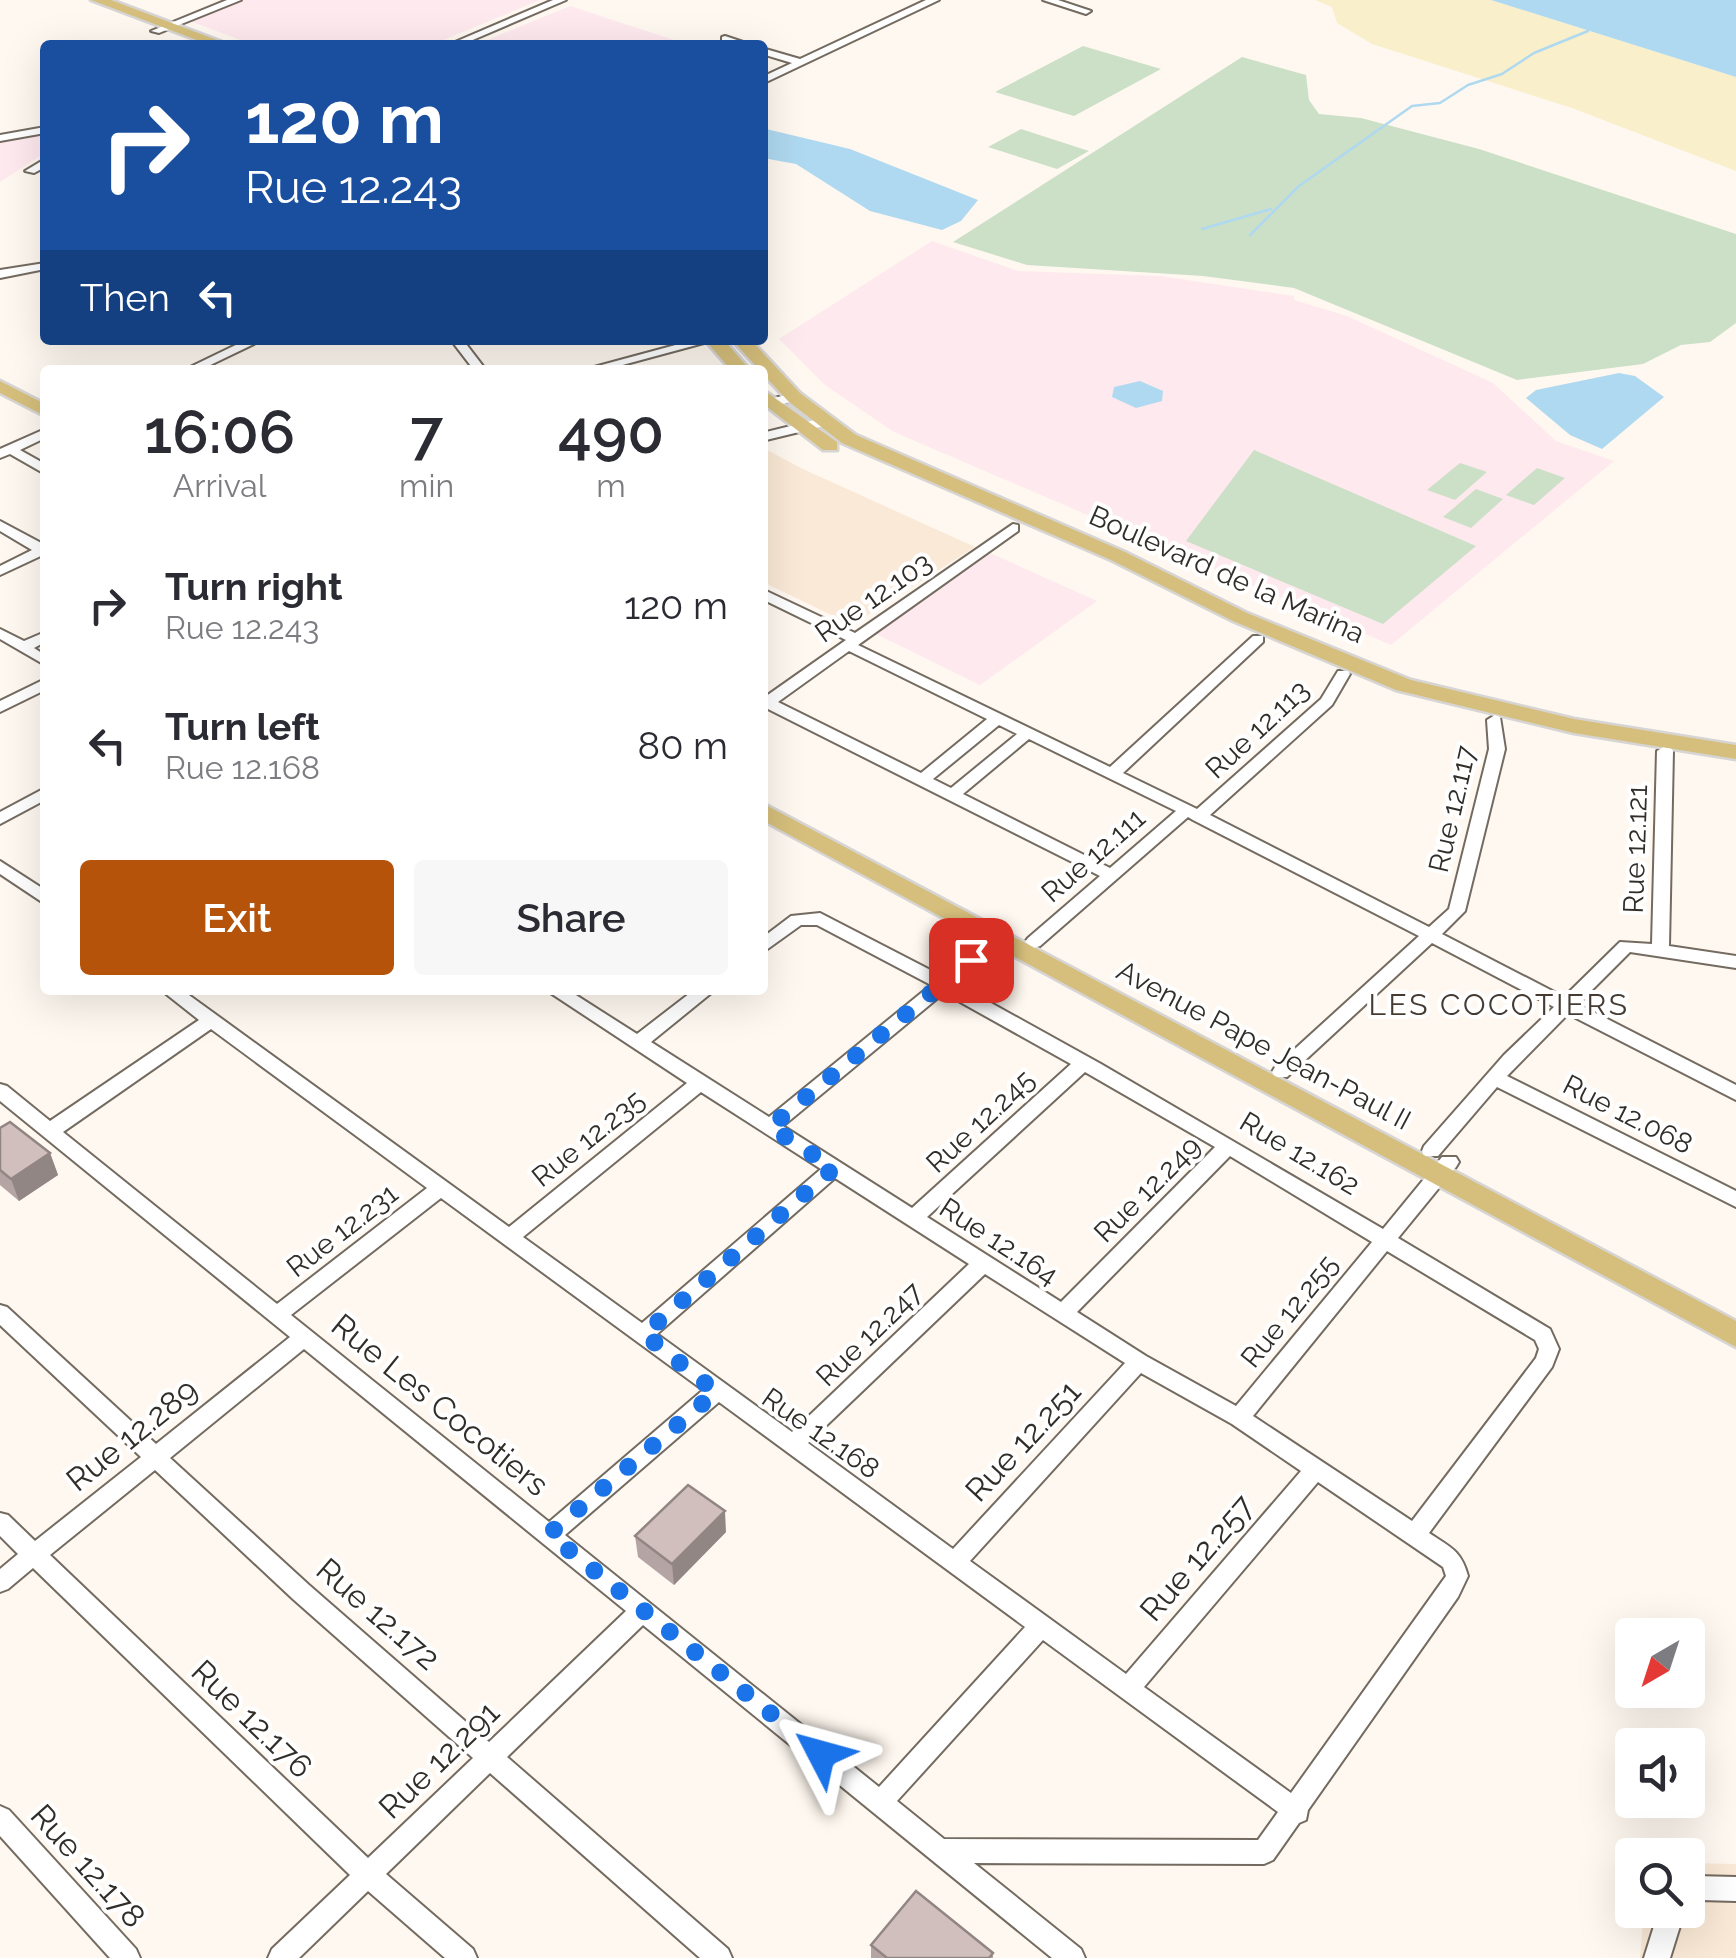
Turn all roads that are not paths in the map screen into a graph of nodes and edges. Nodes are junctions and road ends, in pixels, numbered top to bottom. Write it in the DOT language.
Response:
graph roads {
  1 [pos="236,0"];
  2 [pos="562,0"];
  3 [pos="934,0"];
  4 [pos="1048,0"];
  5 [pos="94,3"];
  6 [pos="1086,11"];
  7 [pos="162,28"];
  8 [pos="724,39"];
  9 [pos="185,40"];
  10 [pos="206,40"];
  11 [pos="466,40"];
  12 [pos="727,40"];
  13 [pos="768,53"];
  14 [pos="801,63"];
  15 [pos="768,78"];
  16 [pos="40,131"];
  17 [pos="0,138"];
  18 [pos="40,267"];
  19 [pos="0,274"];
  20 [pos="245,345"];
  21 [pos="461,345"];
  22 [pos="692,345"];
  23 [pos="717,345"];
  24 [pos="746,345"];
  25 [pos="201,365"];
  26 [pos="476,365"];
  27 [pos="610,365"];
  28 [pos="736,365"];
  29 [pos="764,365"];
  30 [pos="768,369"];
  31 [pos="0,376"];
  32 [pos="0,386"];
  33 [pos="40,397"];
  34 [pos="794,398"];
  35 [pos="768,401"];
  36 [pos="768,403"];
  37 [pos="40,408"];
  38 [pos="813,426"];
  39 [pos="40,436"];
  40 [pos="768,436"];
  41 [pos="5,452"];
  42 [pos="40,468"];
  43 [pos="0,525"];
  44 [pos="1013,528"];
  45 [pos="40,547"];
  46 [pos="40,551"];
  47 [pos="0,571"];
  48 [pos="768,597"];
  49 [pos="0,633"];
  50 [pos="40,639"];
  51 [pos="1258,639"];
  52 [pos="852,642"];
  53 [pos="24,647"];
  54 [pos="40,657"];
  55 [pos="1343,674"];
  56 [pos="40,687"];
  57 [pos="768,702"];
  58 [pos="768,705"];
  59 [pos="0,707"];
  60 [pos="996,719"];
  61 [pos="1495,720"];
  62 [pos="1026,734"];
  63 [pos="1665,752"];
  64 [pos="1736,752"];
  65 [pos="1736,762"];
  66 [pos="1112,774"];
  67 [pos="922,780"];
  68 [pos="952,795"];
  69 [pos="40,796"];
  70 [pos="768,797"];
  71 [pos="768,813"];
  72 [pos="1193,813"];
  73 [pos="0,818"];
  74 [pos="2,870"];
  75 [pos="1113,876"];
  76 [pos="40,895"];
  77 [pos="1430,934"];
  78 [pos="998,938"];
  79 [pos="1034,942"];
  80 [pos="768,943"];
  81 [pos="1660,948"];
  82 [pos="1736,962"];
  83 [pos="944,983"];
  84 [pos="177,995"];
  85 [pos="563,995"];
  86 [pos="699,995"];
  87 [pos="1566,1007"];
  88 [pos="210,1020"];
  89 [pos="638,1042"];
  90 [pos="1083,1063"];
  91 [pos="1281,1072"];
  92 [pos="1495,1078"];
  93 [pos="699,1083"];
  94 [pos="0,1091"];
  95 [pos="1736,1093"];
  96 [pos="770,1127"];
  97 [pos="50,1131"];
  98 [pos="1228,1146"];
  99 [pos="1440,1162"];
  100 [pos="834,1168"];
  101 [pos="441,1188"];
  102 [pos="1736,1200"];
  103 [pos="913,1219"];
  104 [pos="512,1235"];
  105 [pos="1382,1238"];
  106 [pos="983,1263"];
  107 [pos="0,1313"];
  108 [pos="1062,1314"];
  109 [pos="278,1315"];
  110 [pos="1736,1317"];
  111 [pos="644,1334"];
  112 [pos="1736,1335"];
  113 [pos="305,1337"];
  114 [pos="1139,1362"];
  115 [pos="716,1392"];
  116 [pos="1239,1418"];
  117 [pos="793,1444"];
  118 [pos="156,1458"];
  119 [pos="1317,1468"];
  120 [pos="0,1522"];
  121 [pos="549,1534"];
  122 [pos="1415,1534"];
  123 [pos="34,1555"];
  124 [pos="954,1564"];
  125 [pos="0,1582"];
  126 [pos="643,1610"];
  127 [pos="1039,1628"];
  128 [pos="1126,1690"];
  129 [pos="492,1754"];
  130 [pos="880,1802"];
  131 [pos="1297,1812"];
  132 [pos="0,1818"];
  133 [pos="940,1851"];
  134 [pos="367,1874"];
  135 [pos="1705,1888"];
  136 [pos="1736,1889"];
  137 [pos="1666,1928"];
  138 [pos="127,1958"];
  139 [pos="281,1958"];
  140 [pos="464,1958"];
  141 [pos="719,1958"];
  142 [pos="1072,1958"];
  143 [pos="1657,1958"];
  1 -- 7 [label="street"];
  2 -- 11 [label="street"];
  3 -- 14 [label="street"];
  4 -- 6 [label="street"];
  5 -- 7 [label="main road"];
  7 -- 9 [label="main road"];
  7 -- 10 [label="main road"];
  8 -- 12 [label="street"];
  13 -- 14 [label="street"];
  14 -- 15 [label="street"];
  16 -- 17 [label="street"];
  18 -- 19 [label="street"];
  20 -- 25 [label="street"];
  21 -- 26 [label="street"];
  22 -- 27 [label="street"];
  23 -- 28 [label="main road"];
  24 -- 29 [label="main road, Boulevard de la Marina"];
  30 -- 34 [label="main road, Boulevard de la Marina"];
  31 -- 33 [label="main road"];
  32 -- 37 [label="main road"];
  34 -- 35 [label="street"];
  34 -- 38 [label="main road, Boulevard de la Marina"];
  36 -- 38 [label="main road, Boulevard de la Marina"];
  38 -- 40 [label="street"];
  38 -- 44 [label="main road, Boulevard de la Marina"];
  38 -- 64 [label="main road, Boulevard de la Marina"];
  39 -- 41 [label="street"];
  41 -- 42 [label="street"];
  43 -- 45 [label="street"];
  44 -- 51 [label="main road, Boulevard de la Marina"];
  44 -- 52 [label="street, Rue 12.103"];
  46 -- 47 [label="street"];
  48 -- 52 [label="street"];
  49 -- 53 [label="street"];
  50 -- 53 [label="street"];
  51 -- 55 [label="main road, Boulevard de la Marina"];
  51 -- 66 [label="street"];
  52 -- 57 [label="street, Rue 12.103"];
  52 -- 60 [label="street"];
  53 -- 54 [label="street"];
  55 -- 61 [label="main road, Boulevard de la Marina"];
  55 -- 72 [label="street, Rue 12.113"];
  56 -- 59 [label="street"];
  58 -- 67 [label="street"];
  60 -- 62 [label="street"];
  60 -- 67 [label="street"];
  61 -- 63 [label="main road, Boulevard de la Marina"];
  61 -- 77 [label="street, Rue 12.117"];
  62 -- 66 [label="street"];
  62 -- 68 [label="street"];
  63 -- 65 [label="main road, Boulevard de la Marina"];
  63 -- 81 [label="street, Rue 12.121"];
  66 -- 72 [label="street"];
  67 -- 68 [label="street"];
  68 -- 75 [label="street"];
  69 -- 73 [label="street"];
  70 -- 79 [label="main road, Avenue Pape Jean-Paul II"];
  71 -- 78 [label="main road, Avenue Pape Jean-Paul II"];
  72 -- 75 [label="street, Rue 12.111"];
  72 -- 77 [label="street"];
  74 -- 76 [label="street"];
  75 -- 79 [label="street, Rue 12.111"];
  77 -- 87 [label="street"];
  77 -- 91 [label="street"];
  78 -- 83 [label="street"];
  78 -- 99 [label="main road, Avenue Pape Jean-Paul II"];
  79 -- 91 [label="main road, Avenue Pape Jean-Paul II"];
  80 -- 83 [label="street, Rue 12.162"];
  81 -- 82 [label="street"];
  81 -- 87 [label="street, Rue 12.255"];
  83 -- 90 [label="street, Rue 12.162"];
  83 -- 96 [label="street"];
  84 -- 88 [label="street, Rue 12.168"];
  85 -- 89 [label="street, Rue 12.164"];
  86 -- 89 [label="street"];
  87 -- 92 [label="street, Rue 12.255"];
  87 -- 95 [label="street"];
  88 -- 97 [label="street"];
  88 -- 101 [label="street, Rue 12.168"];
  89 -- 93 [label="street, Rue 12.164"];
  90 -- 98 [label="street, Rue 12.162"];
  90 -- 103 [label="street, Rue 12.245"];
  91 -- 99 [label="main road, Avenue Pape Jean-Paul II"];
  92 -- 99 [label="street, Rue 12.255"];
  92 -- 102 [label="street, Rue 12.068"];
  93 -- 96 [label="street, Rue 12.164"];
  93 -- 104 [label="street, Rue 12.235"];
  94 -- 97 [label="street, Rue Les Cocotiers"];
  96 -- 100 [label="street, Rue 12.164"];
  97 -- 109 [label="street, Rue Les Cocotiers"];
  98 -- 105 [label="street, Rue 12.162"];
  98 -- 108 [label="street, Rue 12.249"];
  99 -- 105 [label="street, Rue 12.255"];
  99 -- 110 [label="main road, Avenue Pape Jean-Paul II"];
  99 -- 112 [label="main road, Avenue Pape Jean-Paul II"];
  100 -- 103 [label="street, Rue 12.164"];
  100 -- 111 [label="street"];
  101 -- 104 [label="street, Rue 12.168"];
  101 -- 109 [label="street, Rue 12.231"];
  103 -- 106 [label="street, Rue 12.164"];
  104 -- 111 [label="street, Rue 12.168"];
  105 -- 116 [label="street, Rue 12.255"];
  105 -- 122 [label="street, Rue 12.162"];
  106 -- 108 [label="street, Rue 12.164"];
  106 -- 117 [label="street, Rue 12.247"];
  107 -- 118 [label="street, Rue 12.172"];
  108 -- 114 [label="street, Rue 12.164"];
  109 -- 113 [label="street, Rue Les Cocotiers"];
  111 -- 115 [label="street, Rue 12.168"];
  113 -- 118 [label="street, Rue 12.289"];
  113 -- 121 [label="street, Rue Les Cocotiers"];
  114 -- 116 [label="street, Rue 12.164"];
  114 -- 124 [label="street, Rue 12.251"];
  115 -- 117 [label="street, Rue 12.168"];
  115 -- 121 [label="street"];
  116 -- 119 [label="street, Rue 12.164"];
  117 -- 124 [label="street, Rue 12.168"];
  118 -- 123 [label="street, Rue 12.289"];
  118 -- 129 [label="street, Rue 12.172"];
  119 -- 122 [label="street, Rue 12.164"];
  119 -- 128 [label="street, Rue 12.257"];
  120 -- 123 [label="street, Rue 12.176"];
  121 -- 126 [label="street, Rue Les Cocotiers"];
  122 -- 131 [label="street, Rue 12.164"];
  123 -- 125 [label="street, Rue 12.289"];
  123 -- 134 [label="street, Rue 12.176"];
  124 -- 127 [label="street, Rue 12.168"];
  126 -- 129 [label="street, Rue 12.291"];
  126 -- 130 [label="street, Rue Les Cocotiers"];
  127 -- 128 [label="street, Rue 12.168"];
  127 -- 130 [label="street"];
  128 -- 131 [label="street, Rue 12.168"];
  129 -- 134 [label="street, Rue 12.291"];
  129 -- 141 [label="street, Rue 12.172"];
  130 -- 133 [label="street, Rue Les Cocotiers"];
  131 -- 133 [label="street, Rue 12.164"];
  132 -- 138 [label="street, Rue 12.178"];
  133 -- 142 [label="street, Rue Les Cocotiers"];
  134 -- 139 [label="street, Rue 12.291"];
  134 -- 140 [label="street, Rue 12.176"];
  135 -- 136 [label="street"];
  137 -- 143 [label="street"];
}
